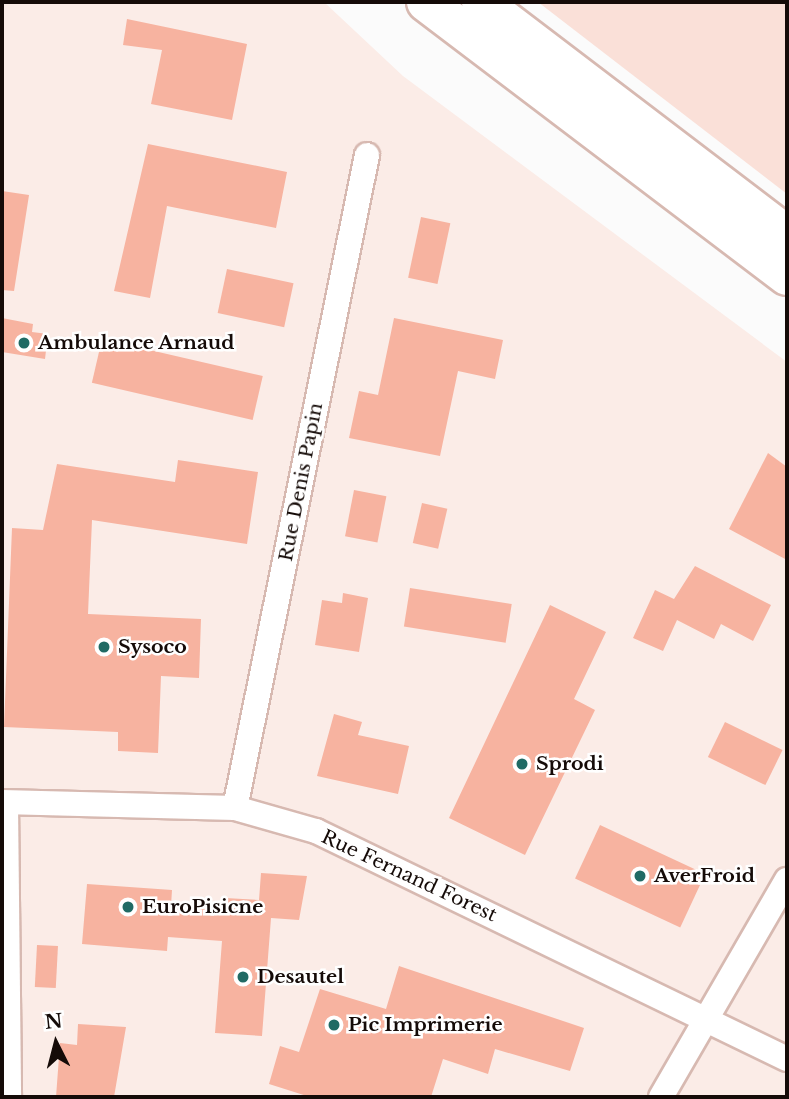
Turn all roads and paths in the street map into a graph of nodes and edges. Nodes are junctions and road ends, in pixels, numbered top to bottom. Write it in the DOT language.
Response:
graph roads {
  1 [pos="426,2"];
  2 [pos="481,2"];
  3 [pos="367,155"];
  4 [pos="787,234"];
  5 [pos="787,276"];
  6 [pos="4,803"];
  7 [pos="235,808"];
  8 [pos="787,880"];
  9 [pos="706,1017"];
  10 [pos="787,1059"];
  11 [pos="9,1097"];
  12 [pos="661,1097"];
  1 -- 5 [label="highway"];
  2 -- 4 [label="highway"];
  3 -- 7 [label="street, Rue Denis Papin"];
  6 -- 7 [label="street, Rue Fernand Forest"];
  6 -- 11 [label="street"];
  7 -- 9 [label="street, Rue Fernand Forest"];
  8 -- 9 [label="street"];
  9 -- 10 [label="street, Rue Fernand Forest"];
  9 -- 12 [label="street"];
}
